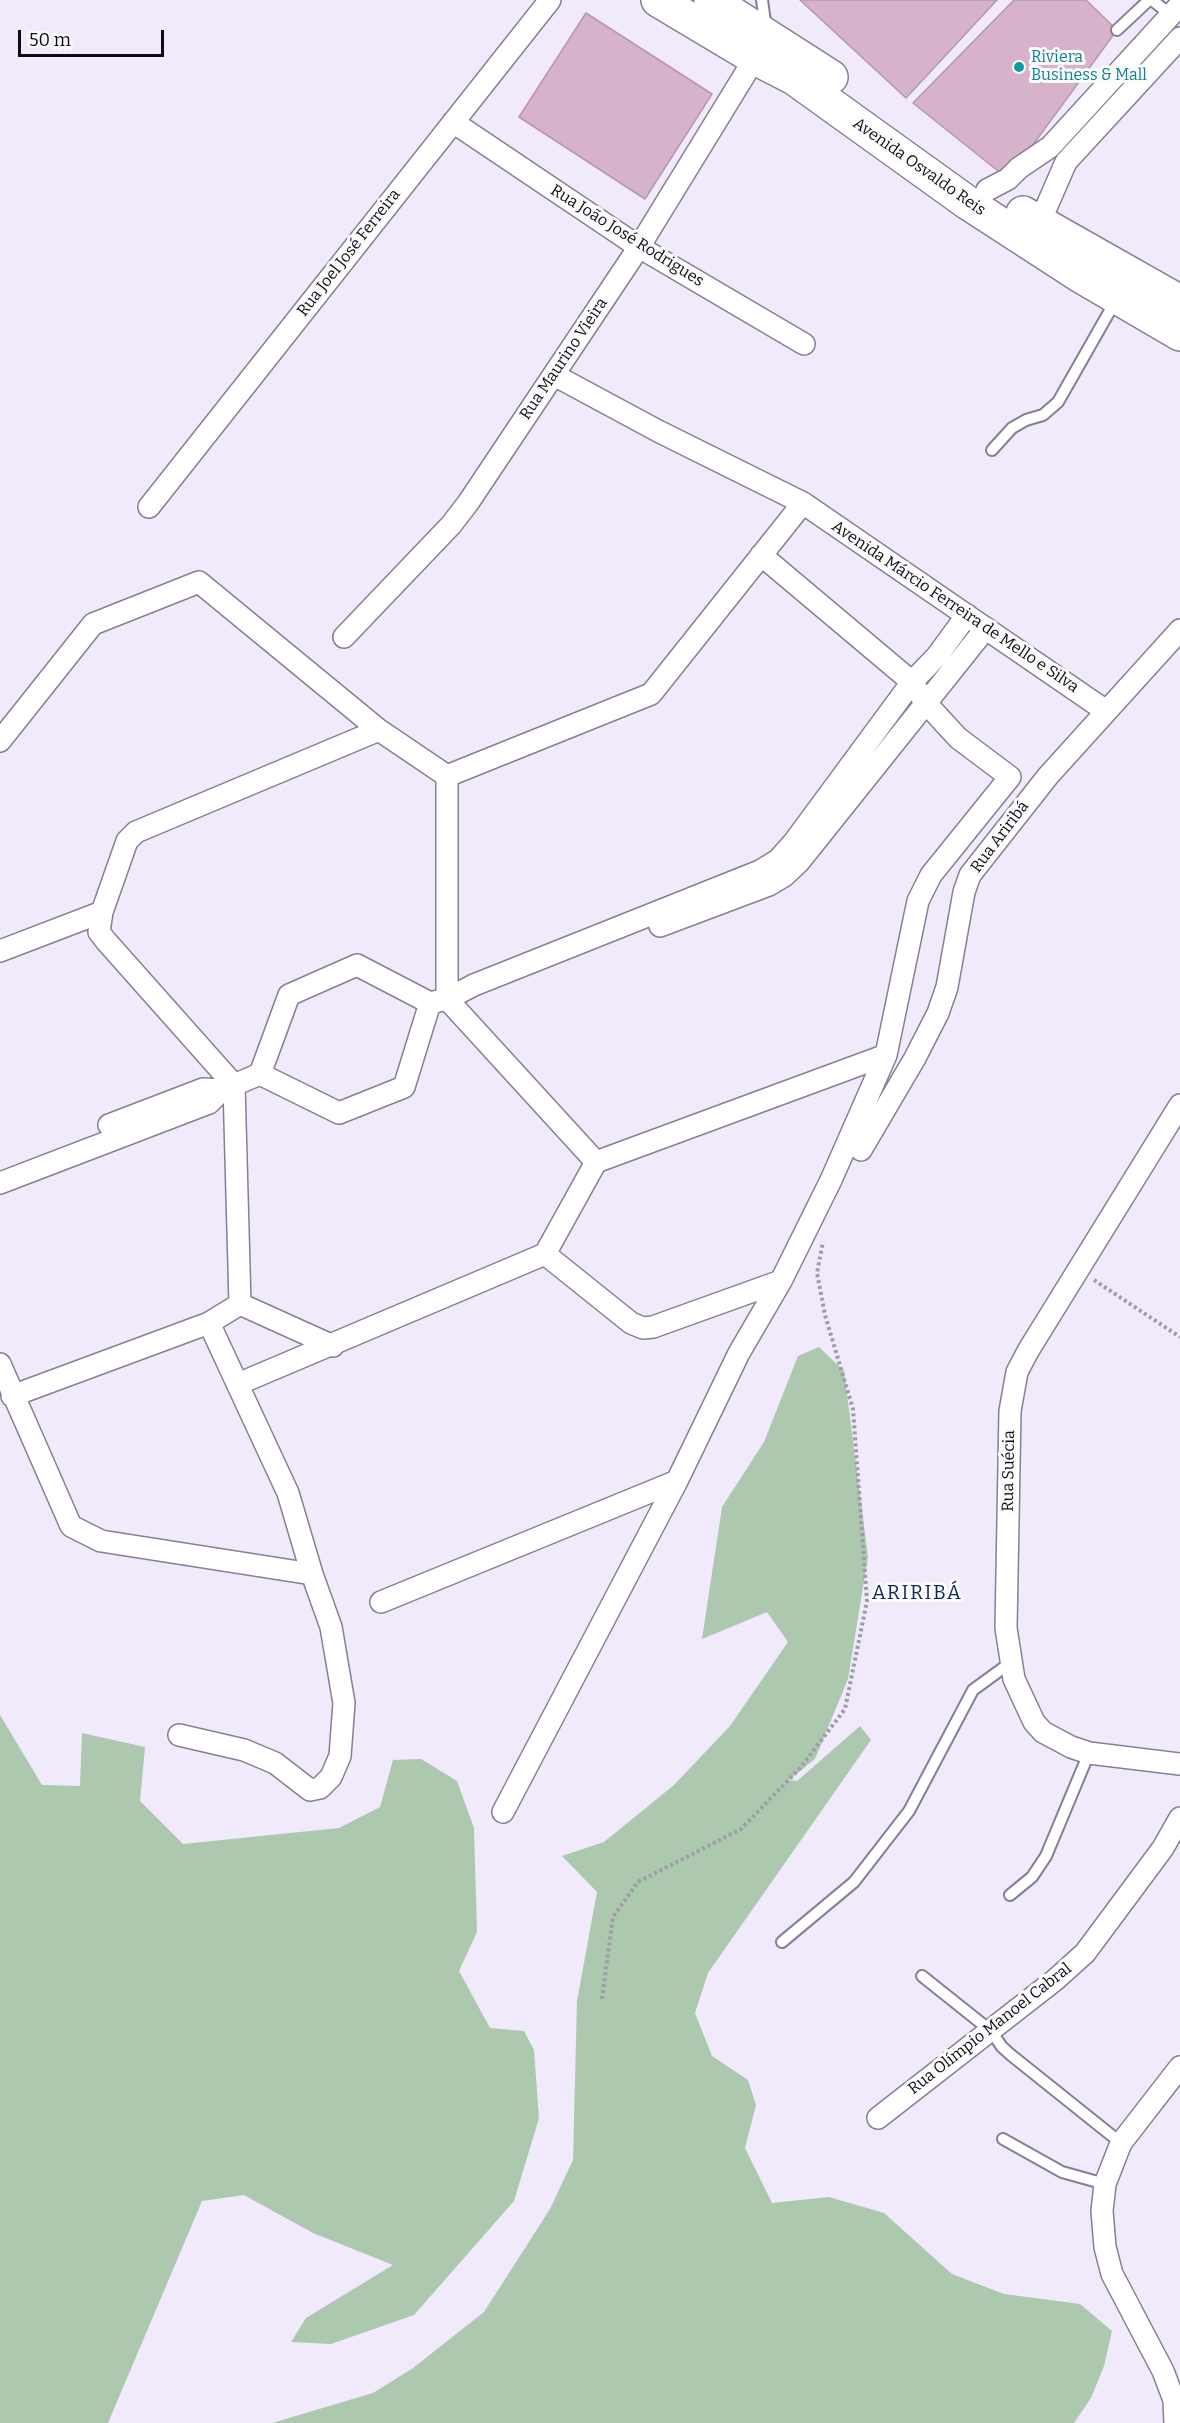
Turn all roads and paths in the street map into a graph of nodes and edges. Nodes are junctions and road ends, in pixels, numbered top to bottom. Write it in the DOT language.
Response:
graph roads {
  1 [pos="550,0"];
  2 [pos="658,0"];
  3 [pos="711,0"];
  4 [pos="762,0"];
  5 [pos="1150,0"];
  6 [pos="1177,15"];
  7 [pos="1117,30"];
  8 [pos="1180,38"];
  9 [pos="761,47"];
  10 [pos="453,122"];
  11 [pos="1050,147"];
  12 [pos="1066,162"];
  13 [pos="987,190"];
  14 [pos="1040,224"];
  15 [pos="639,247"];
  16 [pos="1118,297"];
  17 [pos="1180,302"];
  18 [pos="1180,334"];
  19 [pos="804,344"];
  20 [pos="554,375"];
  21 [pos="992,450"];
  22 [pos="803,503"];
  23 [pos="149,507"];
  24 [pos="761,555"];
  25 [pos="967,615"];
  26 [pos="986,628"];
  27 [pos="1180,630"];
  28 [pos="344,638"];
  29 [pos="912,682"];
  30 [pos="942,685"];
  31 [pos="925,702"];
  32 [pos="1106,711"];
  33 [pos="379,730"];
  34 [pos="958,738"];
  35 [pos="0,741"];
  36 [pos="447,776"];
  37 [pos="102,912"];
  38 [pos="0,951"];
  39 [pos="445,999"];
  40 [pos="886,1055"];
  41 [pos="260,1074"];
  42 [pos="228,1088"];
  43 [pos="1180,1105"];
  44 [pos="861,1149"];
  45 [pos="596,1161"];
  46 [pos="0,1167"];
  47 [pos="0,1183"];
  48 [pos="824,1237"];
  49 [pos="545,1254"];
  50 [pos="1078,1270"];
  51 [pos="781,1281"];
  52 [pos="240,1304"];
  53 [pos="209,1323"];
  54 [pos="1180,1337"];
  55 [pos="333,1346"];
  56 [pos="5,1379"];
  57 [pos="238,1384"];
  58 [pos="677,1481"];
  59 [pos="312,1574"];
  60 [pos="381,1602"];
  61 [pos="1010,1663"];
  62 [pos="179,1735"];
  63 [pos="1089,1753"];
  64 [pos="1180,1764"];
  65 [pos="503,1812"];
  66 [pos="1180,1818"];
  67 [pos="1010,1894"];
  68 [pos="782,1942"];
  69 [pos="922,1976"];
  70 [pos="602,1999"];
  71 [pos="991,2031"];
  72 [pos="1180,2067"];
  73 [pos="878,2118"];
  74 [pos="1003,2139"];
  75 [pos="1121,2143"];
  76 [pos="1105,2184"];
  77 [pos="1175,2423"];
  1 -- 10 [label="street, Rua Joel José Ferreira"];
  2 -- 9 [label="main road, Avenida Osvaldo Reis"];
  3 -- 9 [label="main road, Avenida Osvaldo Reis"];
  4 -- 9 [label="lane"];
  5 -- 6 [label="lane"];
  5 -- 7 [label="lane"];
  6 -- 11 [label="street"];
  8 -- 12 [label="street"];
  9 -- 13 [label="main road, Avenida Osvaldo Reis"];
  9 -- 15 [label="street, Rua Maurino Vieira"];
  9 -- 16 [label="main road, Avenida Osvaldo Reis"];
  10 -- 15 [label="street, Rua João José Rodrigues"];
  10 -- 23 [label="street, Rua Joel José Ferreira"];
  11 -- 12 [label="street"];
  11 -- 13 [label="street"];
  12 -- 14 [label="street"];
  13 -- 14 [label="main road, Avenida Osvaldo Reis"];
  14 -- 17 [label="main road, Avenida Osvaldo Reis"];
  15 -- 19 [label="street, Rua João José Rodrigues"];
  15 -- 20 [label="street, Rua Maurino Vieira"];
  16 -- 18 [label="main road, Avenida Osvaldo Reis"];
  16 -- 21 [label="lane"];
  20 -- 22 [label="street, Avenida Márcio Ferreira de Mello e Silva"];
  20 -- 28 [label="street, Rua Maurino Vieira"];
  22 -- 24 [label="street"];
  22 -- 25 [label="street, Avenida Márcio Ferreira de Mello e Silva"];
  24 -- 29 [label="street"];
  24 -- 36 [label="street"];
  25 -- 26 [label="street, Avenida Márcio Ferreira de Mello e Silva"];
  25 -- 29 [label="street"];
  26 -- 30 [label="street"];
  26 -- 32 [label="street, Avenida Márcio Ferreira de Mello e Silva"];
  27 -- 32 [label="street, Rua Ariribá"];
  29 -- 31 [label="street"];
  29 -- 39 [label="street"];
  30 -- 31 [label="street"];
  30 -- 34 [label="street"];
  31 -- 34 [label="street"];
  31 -- 39 [label="street"];
  32 -- 44 [label="street, Rua Ariribá"];
  33 -- 35 [label="street"];
  33 -- 36 [label="street"];
  33 -- 37 [label="street"];
  34 -- 40 [label="street"];
  36 -- 39 [label="street"];
  37 -- 38 [label="street"];
  37 -- 42 [label="street"];
  39 -- 41 [label="street"];
  39 -- 41 [label="street"];
  39 -- 45 [label="street"];
  40 -- 45 [label="street"];
  40 -- 51 [label="street"];
  41 -- 42 [label="street"];
  42 -- 46 [label="street"];
  42 -- 47 [label="street"];
  42 -- 52 [label="street"];
  43 -- 50 [label="street, Rua Suécia"];
  45 -- 49 [label="street"];
  48 -- 70 [label="path"];
  49 -- 51 [label="street"];
  49 -- 55 [label="street"];
  50 -- 54 [label="path"];
  50 -- 61 [label="street, Rua Suécia"];
  51 -- 58 [label="street"];
  52 -- 53 [label="street"];
  52 -- 55 [label="street"];
  53 -- 56 [label="street"];
  53 -- 57 [label="street"];
  55 -- 57 [label="street"];
  56 -- 59 [label="street"];
  57 -- 59 [label="street"];
  58 -- 60 [label="street"];
  58 -- 65 [label="street"];
  59 -- 62 [label="street"];
  61 -- 63 [label="street, Rua Suécia"];
  61 -- 68 [label="lane"];
  63 -- 64 [label="street, Rua Suécia"];
  63 -- 67 [label="lane"];
  66 -- 71 [label="street, Rua Olímpio Manoel Cabral"];
  69 -- 71 [label="lane"];
  71 -- 73 [label="street, Rua Olímpio Manoel Cabral"];
  71 -- 75 [label="lane"];
  72 -- 75 [label="street"];
  74 -- 76 [label="lane"];
  75 -- 76 [label="street"];
  76 -- 77 [label="street"];
}
